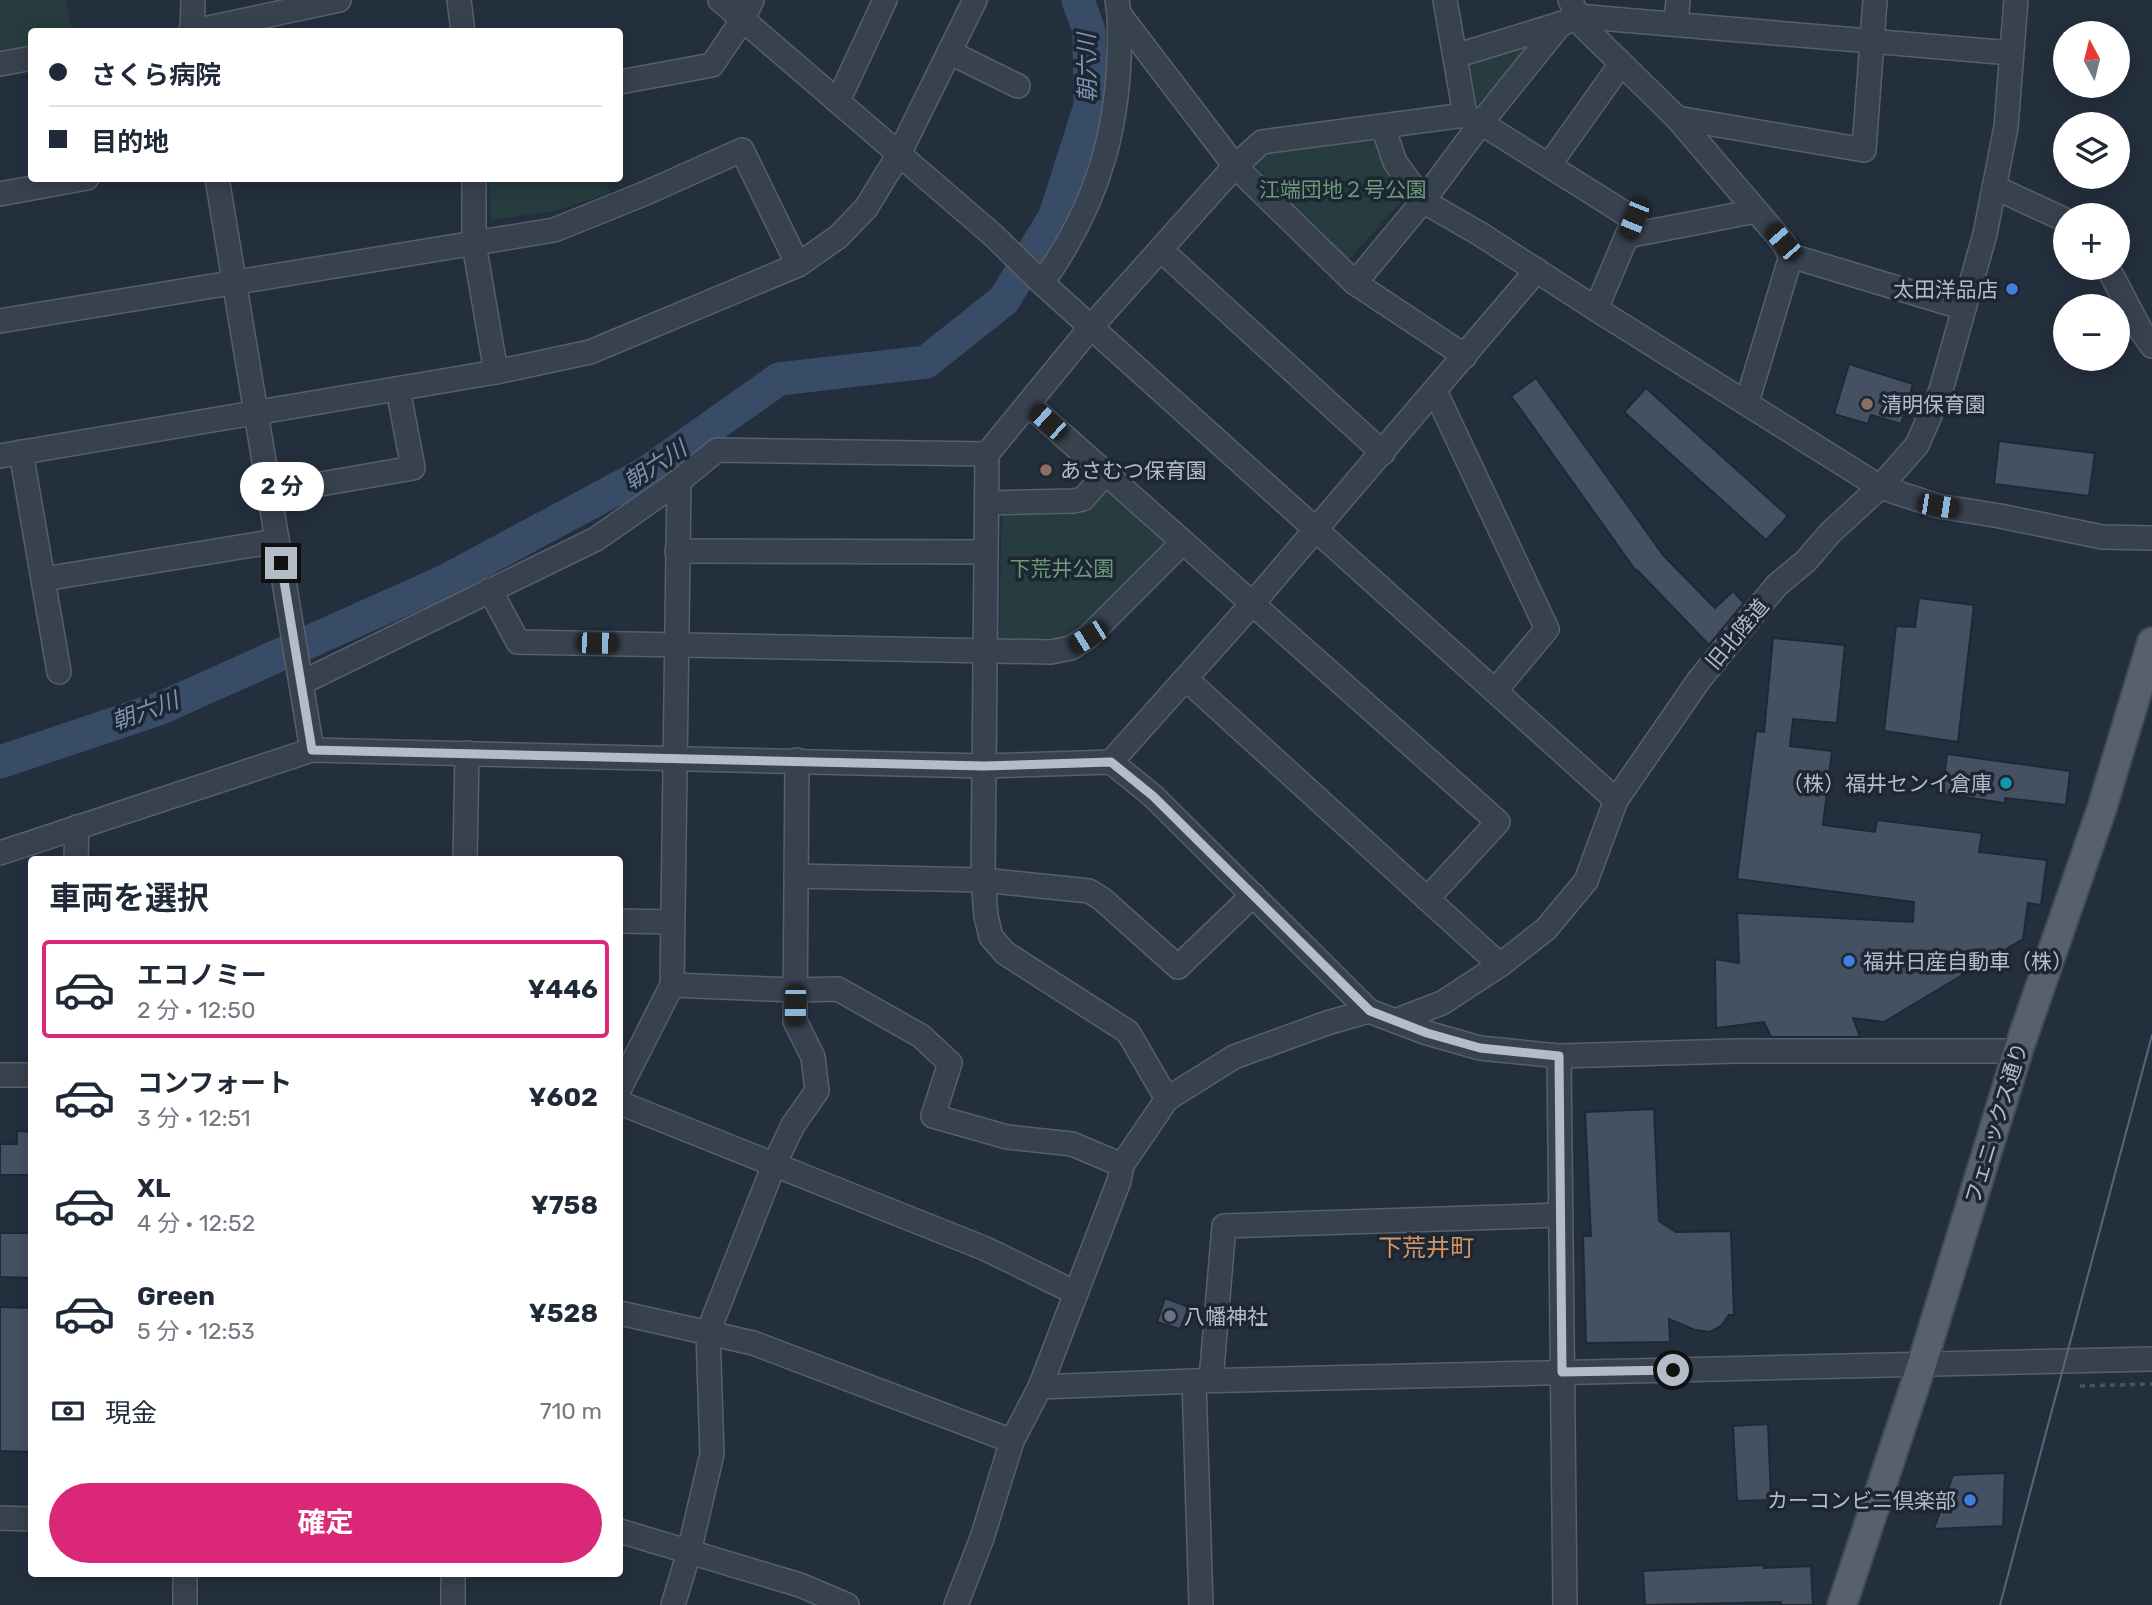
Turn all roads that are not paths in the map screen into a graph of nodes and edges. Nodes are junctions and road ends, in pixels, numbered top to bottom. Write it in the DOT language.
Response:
graph roads {
  1 [pos="193,0"];
  2 [pos="459,0"];
  3 [pos="720,0"];
  4 [pos="885,0"];
  5 [pos="975,0"];
  6 [pos="1445,0"];
  7 [pos="1678,0"];
  8 [pos="1875,0"];
  9 [pos="2016,0"];
  10 [pos="325,2"];
  11 [pos="1118,7"];
  12 [pos="747,9"];
  13 [pos="1570,13"];
  14 [pos="1676,23"];
  15 [pos="192,28"];
  16 [pos="206,28"];
  17 [pos="462,28"];
  18 [pos="1873,41"];
  19 [pos="949,52"];
  20 [pos="2011,53"];
  21 [pos="1455,56"];
  22 [pos="28,59"];
  23 [pos="0,64"];
  24 [pos="1621,64"];
  25 [pos="623,81"];
  26 [pos="1018,86"];
  27 [pos="838,101"];
  28 [pos="1678,118"];
  29 [pos="1473,119"];
  30 [pos="1383,127"];
  31 [pos="899,154"];
  32 [pos="1549,165"];
  33 [pos="1236,166"];
  34 [pos="65,182"];
  35 [pos="218,182"];
  36 [pos="474,182"];
  37 [pos="1994,187"];
  38 [pos="0,194"];
  39 [pos="1423,201"];
  40 [pos="1756,211"];
  41 [pos="2053,214"];
  42 [pos="1627,236"];
  43 [pos="474,243"];
  44 [pos="1161,250"];
  45 [pos="1791,256"];
  46 [pos="798,265"];
  47 [pos="1537,270"];
  48 [pos="1038,279"];
  49 [pos="2114,280"];
  50 [pos="234,283"];
  51 [pos="1355,283"];
  52 [pos="1964,308"];
  53 [pos="1596,309"];
  54 [pos="0,321"];
  55 [pos="1091,327"];
  56 [pos="2152,346"];
  57 [pos="1465,356"];
  58 [pos="496,372"];
  59 [pos="398,389"];
  60 [pos="1435,391"];
  61 [pos="1747,402"];
  62 [pos="1029,405"];
  63 [pos="256,413"];
  64 [pos="1383,453"];
  65 [pos="11,454"];
  66 [pos="987,454"];
  67 [pos="1105,474"];
  68 [pos="679,481"];
  69 [pos="1880,487"];
  70 [pos="269,492"];
  71 [pos="987,503"];
  72 [pos="1316,530"];
  73 [pos="2152,538"];
  74 [pos="277,541"];
  75 [pos="1183,541"];
  76 [pos="677,551"];
  77 [pos="986,552"];
  78 [pos="44,579"];
  79 [pos="490,590"];
  80 [pos="1253,603"];
  81 [pos="2152,642"];
  82 [pos="676,644"];
  83 [pos="985,651"];
  84 [pos="59,672"];
  85 [pos="1186,678"];
  86 [pos="300,679"];
  87 [pos="1495,691"];
  88 [pos="312,750"];
  89 [pos="467,753"];
  90 [pos="675,757"];
  91 [pos="797,760"];
  92 [pos="1111,762"];
  93 [pos="984,766"];
  94 [pos="1616,800"];
  95 [pos="77,827"];
  96 [pos="0,853"];
  97 [pos="76,856"];
  98 [pos="465,856"];
  99 [pos="796,876"];
  100 [pos="984,880"];
  101 [pos="1253,895"];
  102 [pos="1427,899"];
  103 [pos="623,921"];
  104 [pos="673,922"];
  105 [pos="1500,965"];
  106 [pos="672,985"];
  107 [pos="795,990"];
  108 [pos="1370,1011"];
  109 [pos="1395,1021"];
  110 [pos="2018,1051"];
  111 [pos="1559,1056"];
  112 [pos="0,1075"];
  113 [pos="28,1075"];
  114 [pos="623,1082"];
  115 [pos="1167,1099"];
  116 [pos="623,1104"];
  117 [pos="774,1165"];
  118 [pos="1122,1165"];
  119 [pos="1561,1215"];
  120 [pos="1076,1293"];
  121 [pos="623,1314"];
  122 [pos="708,1332"];
  123 [pos="2152,1359"];
  124 [pos="1922,1364"];
  125 [pos="1562,1372"];
  126 [pos="1203,1380"];
  127 [pos="1040,1387"];
  128 [pos="1012,1441"];
  129 [pos="0,1518"];
  130 [pos="28,1518"];
  131 [pos="623,1532"];
  132 [pos="689,1552"];
  133 [pos="185,1577"];
  134 [pos="453,1577"];
  135 [pos="185,1605"];
  136 [pos="453,1605"];
  137 [pos="673,1605"];
  138 [pos="847,1605"];
  139 [pos="956,1605"];
  140 [pos="1201,1605"];
  141 [pos="1565,1605"];
  142 [pos="1842,1605"];
  1 -- 15 [label="street"];
  2 -- 17 [label="street"];
  3 -- 12 [label="street"];
  4 -- 27 [label="street"];
  5 -- 19 [label="street"];
  6 -- 21 [label="street"];
  7 -- 14 [label="street"];
  8 -- 18 [label="street"];
  9 -- 20 [label="street, 旧北陸道"];
  10 -- 16 [label="street"];
  11 -- 33 [label="street"];
  11 -- 48 [label="street"];
  12 -- 25 [label="street"];
  12 -- 27 [label="street"];
  13 -- 14 [label="street"];
  13 -- 21 [label="street"];
  13 -- 24 [label="street"];
  13 -- 29 [label="street"];
  14 -- 18 [label="street"];
  18 -- 20 [label="street"];
  18 -- 28 [label="street"];
  19 -- 26 [label="street"];
  19 -- 31 [label="street"];
  20 -- 37 [label="street, 旧北陸道"];
  21 -- 29 [label="street"];
  22 -- 23 [label="street"];
  24 -- 28 [label="street"];
  24 -- 32 [label="street"];
  27 -- 31 [label="street"];
  28 -- 40 [label="street"];
  29 -- 30 [label="street"];
  29 -- 32 [label="street"];
  29 -- 39 [label="street"];
  30 -- 33 [label="street"];
  30 -- 39 [label="street"];
  31 -- 46 [label="street"];
  31 -- 48 [label="street"];
  32 -- 42 [label="street"];
  33 -- 44 [label="street"];
  33 -- 51 [label="street"];
  34 -- 38 [label="street"];
  35 -- 50 [label="street"];
  36 -- 43 [label="street"];
  37 -- 41 [label="street"];
  37 -- 52 [label="street, 旧北陸道"];
  39 -- 47 [label="street"];
  39 -- 51 [label="street"];
  40 -- 42 [label="street"];
  40 -- 45 [label="street"];
  42 -- 53 [label="street"];
  43 -- 46 [label="street"];
  43 -- 50 [label="street"];
  43 -- 58 [label="street"];
  44 -- 55 [label="street"];
  44 -- 64 [label="street"];
  45 -- 52 [label="street"];
  45 -- 61 [label="street"];
  46 -- 58 [label="street"];
  47 -- 53 [label="street"];
  47 -- 57 [label="street"];
  48 -- 55 [label="street"];
  49 -- 56 [label="street"];
  50 -- 54 [label="street"];
  50 -- 63 [label="street"];
  51 -- 57 [label="street"];
  52 -- 69 [label="street, 旧北陸道"];
  53 -- 61 [label="street"];
  55 -- 62 [label="street"];
  55 -- 72 [label="street"];
  57 -- 60 [label="street"];
  58 -- 59 [label="street"];
  59 -- 63 [label="street"];
  59 -- 70 [label="street"];
  60 -- 64 [label="street"];
  60 -- 87 [label="street"];
  61 -- 69 [label="street"];
  62 -- 66 [label="street"];
  62 -- 67 [label="street"];
  63 -- 65 [label="street"];
  63 -- 70 [label="street"];
  64 -- 72 [label="street"];
  65 -- 78 [label="street"];
  66 -- 68 [label="street"];
  66 -- 71 [label="street"];
  67 -- 71 [label="street"];
  67 -- 75 [label="street"];
  68 -- 76 [label="street"];
  68 -- 79 [label="street"];
  69 -- 73 [label="street"];
  69 -- 94 [label="street, 旧北陸道"];
  70 -- 74 [label="street"];
  71 -- 77 [label="street"];
  72 -- 80 [label="street"];
  72 -- 87 [label="street"];
  74 -- 78 [label="street"];
  74 -- 86 [label="street"];
  75 -- 80 [label="street"];
  75 -- 83 [label="street"];
  76 -- 77 [label="street"];
  76 -- 82 [label="street"];
  77 -- 83 [label="street"];
  78 -- 84 [label="street"];
  79 -- 82 [label="street"];
  79 -- 86 [label="street"];
  80 -- 85 [label="street"];
  80 -- 102 [label="street"];
  81 -- 110 [label="main road, フェニックス通り"];
  82 -- 83 [label="street"];
  82 -- 90 [label="street"];
  83 -- 93 [label="street"];
  85 -- 92 [label="street"];
  85 -- 102 [label="street"];
  86 -- 88 [label="street"];
  87 -- 94 [label="street"];
  88 -- 89 [label="street"];
  88 -- 95 [label="street"];
  89 -- 90 [label="street"];
  89 -- 98 [label="street"];
  90 -- 91 [label="street"];
  90 -- 104 [label="street"];
  91 -- 93 [label="street"];
  91 -- 99 [label="street"];
  92 -- 93 [label="street"];
  92 -- 101 [label="street"];
  93 -- 100 [label="street"];
  94 -- 105 [label="street, 旧北陸道"];
  95 -- 96 [label="street"];
  95 -- 97 [label="street"];
  99 -- 100 [label="street"];
  99 -- 107 [label="street"];
  100 -- 101 [label="street"];
  100 -- 115 [label="street"];
  101 -- 108 [label="street"];
  102 -- 105 [label="street"];
  103 -- 104 [label="street"];
  104 -- 106 [label="street"];
  105 -- 109 [label="street, 旧北陸道"];
  106 -- 107 [label="street"];
  106 -- 114 [label="street"];
  107 -- 117 [label="street"];
  107 -- 118 [label="street"];
  108 -- 109 [label="street"];
  108 -- 115 [label="street"];
  109 -- 111 [label="street"];
  110 -- 111 [label="street"];
  110 -- 124 [label="main road, フェニックス通り"];
  111 -- 119 [label="street"];
  112 -- 113 [label="street"];
  115 -- 118 [label="street"];
  116 -- 117 [label="street"];
  117 -- 120 [label="street"];
  117 -- 122 [label="street"];
  118 -- 120 [label="street"];
  119 -- 125 [label="street"];
  119 -- 126 [label="street"];
  120 -- 127 [label="street"];
  121 -- 122 [label="street"];
  122 -- 128 [label="street"];
  122 -- 132 [label="street"];
  123 -- 124 [label="street"];
  124 -- 125 [label="street"];
  124 -- 142 [label="main road, フェニックス通り"];
  125 -- 126 [label="street"];
  125 -- 141 [label="street"];
  126 -- 127 [label="street"];
  126 -- 140 [label="street"];
  127 -- 128 [label="street"];
  128 -- 139 [label="street"];
  129 -- 130 [label="street"];
  131 -- 132 [label="street"];
  132 -- 137 [label="street"];
  132 -- 138 [label="street"];
  133 -- 135 [label="street"];
  134 -- 136 [label="street"];
}
